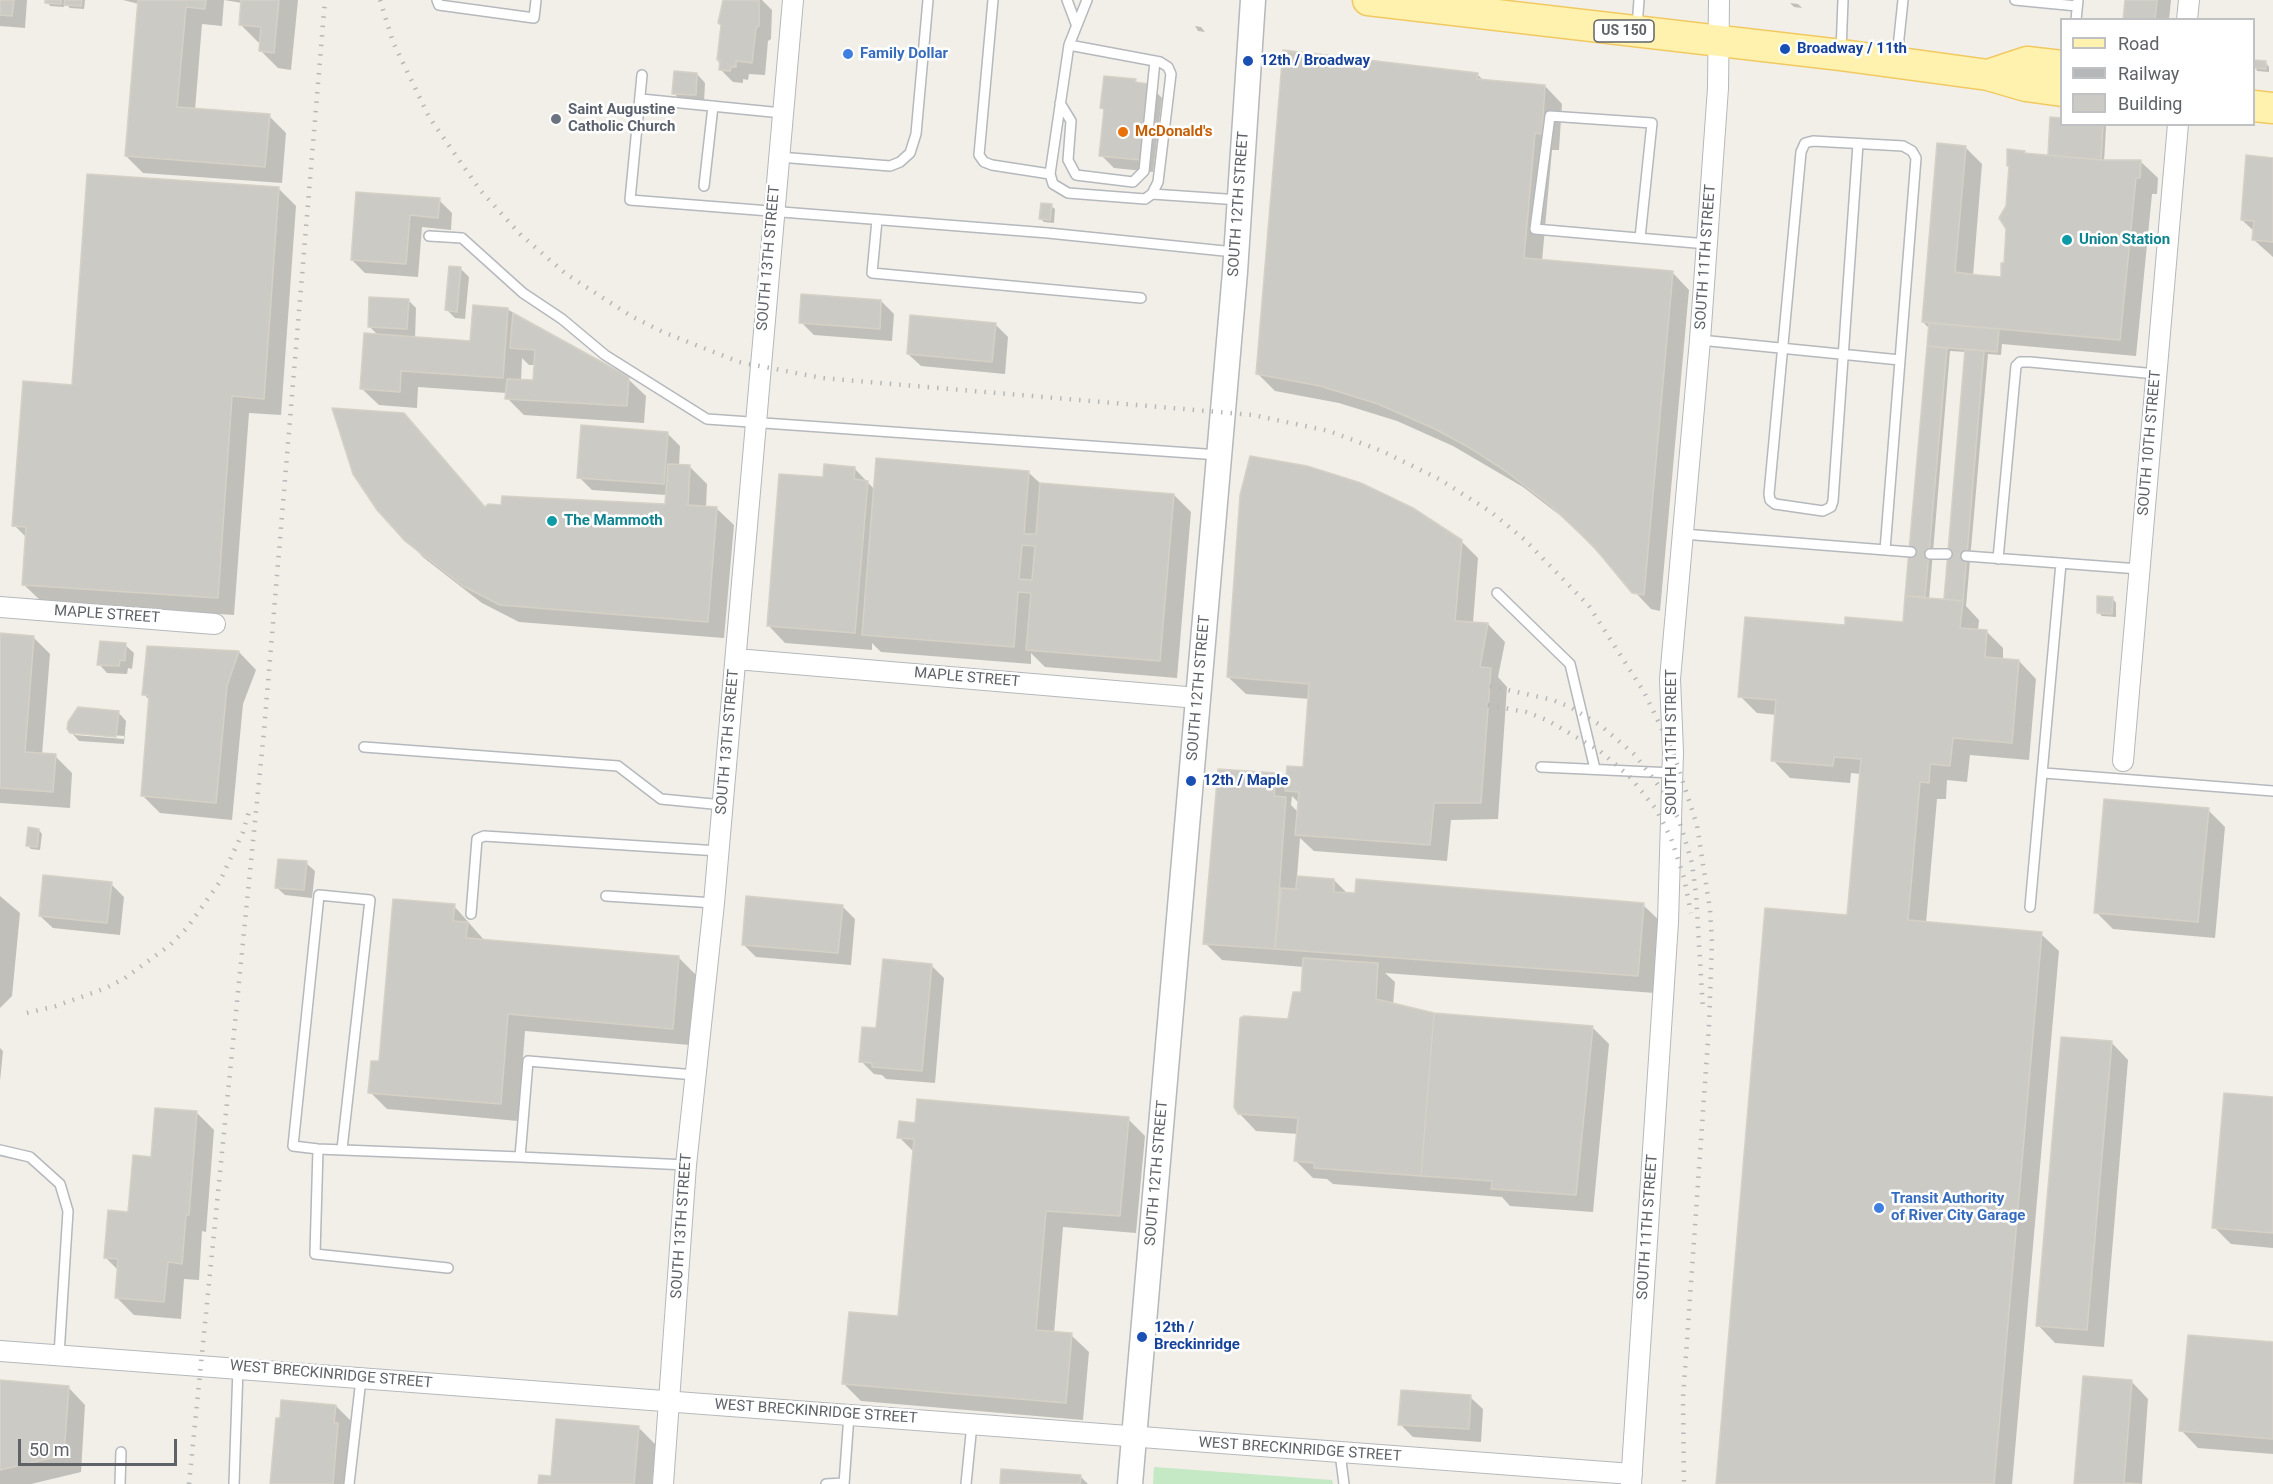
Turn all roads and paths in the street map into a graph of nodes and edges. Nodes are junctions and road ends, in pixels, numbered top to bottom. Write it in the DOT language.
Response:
graph roads {
  1 [pos="437,0"];
  2 [pos="536,0"];
  3 [pos="793,0"];
  4 [pos="928,0"];
  5 [pos="993,0"];
  6 [pos="1067,0"];
  7 [pos="1087,0"];
  8 [pos="1253,0"];
  9 [pos="1371,0"];
  10 [pos="1639,0"];
  11 [pos="1719,0"];
  12 [pos="1843,0"];
  13 [pos="1904,0"];
  14 [pos="2015,0"];
  15 [pos="2189,0"];
  16 [pos="2078,3"];
  17 [pos="1451,5"];
  18 [pos="2076,18"];
  19 [pos="2187,18"];
  20 [pos="1076,24"];
  21 [pos="1637,33"];
  22 [pos="1719,43"];
  23 [pos="1069,45"];
  24 [pos="1840,56"];
  25 [pos="1155,61"];
  26 [pos="1896,63"];
  27 [pos="2060,66"];
  28 [pos="642,75"];
  29 [pos="1988,75"];
  30 [pos="2060,91"];
  31 [pos="641,99"];
  32 [pos="1060,103"];
  33 [pos="713,106"];
  34 [pos="2255,106"];
  35 [pos="2273,108"];
  36 [pos="782,113"];
  37 [pos="2178,126"];
  38 [pos="1858,144"];
  39 [pos="779,157"];
  40 [pos="1050,174"];
  41 [pos="704,186"];
  42 [pos="1152,194"];
  43 [pos="1240,200"];
  44 [pos="774,212"];
  45 [pos="877,220"];
  46 [pos="429,236"];
  47 [pos="1640,238"];
  48 [pos="1707,244"];
  49 [pos="1236,252"];
  50 [pos="1141,298"];
  51 [pos="1700,340"];
  52 [pos="1782,347"];
  53 [pos="1843,354"];
  54 [pos="1900,360"];
  55 [pos="2156,374"];
  56 [pos="755,422"];
  57 [pos="1219,455"];
  58 [pos="1683,534"];
  59 [pos="1885,550"];
  60 [pos="1911,552"];
  61 [pos="1930,554"];
  62 [pos="1947,554"];
  63 [pos="1966,556"];
  64 [pos="1998,558"];
  65 [pos="2061,563"];
  66 [pos="2139,569"];
  67 [pos="1497,593"];
  68 [pos="0,607"];
  69 [pos="215,624"];
  70 [pos="736,659"];
  71 [pos="1198,698"];
  72 [pos="364,747"];
  73 [pos="1541,767"];
  74 [pos="1595,769"];
  75 [pos="2123,770"];
  76 [pos="1673,773"];
  77 [pos="2044,773"];
  78 [pos="2273,791"];
  79 [pos="723,805"];
  80 [pos="719,851"];
  81 [pos="606,896"];
  82 [pos="714,903"];
  83 [pos="2030,908"];
  84 [pos="471,914"];
  85 [pos="694,1075"];
  86 [pos="318,1149"];
  87 [pos="342,1149"];
  88 [pos="0,1150"];
  89 [pos="520,1157"];
  90 [pos="686,1165"];
  91 [pos="448,1268"];
  92 [pos="0,1350"];
  93 [pos="59,1355"];
  94 [pos="238,1368"];
  95 [pos="361,1379"];
  96 [pos="670,1401"];
  97 [pos="849,1415"];
  98 [pos="972,1424"];
  99 [pos="1134,1437"];
  100 [pos="121,1452"];
  101 [pos="1340,1453"];
  102 [pos="1632,1479"];
  103 [pos="844,1483"];
  104 [pos="120,1484"];
  105 [pos="234,1484"];
  106 [pos="349,1484"];
  107 [pos="663,1484"];
  108 [pos="826,1484"];
  109 [pos="966,1484"];
  110 [pos="1130,1484"];
  111 [pos="1344,1484"];
  1 -- 2 [label="lane"];
  3 -- 36 [label="street, SOUTH 13TH STREET"];
  4 -- 39 [label="lane"];
  5 -- 40 [label="lane"];
  6 -- 20 [label="lane"];
  7 -- 20 [label="lane"];
  8 -- 43 [label="street, SOUTH 12TH STREET"];
  9 -- 17 [label="main road, US 150"];
  10 -- 21 [label="lane"];
  11 -- 22 [label="street, SOUTH 11TH STREET"];
  12 -- 24 [label="lane"];
  13 -- 26 [label="lane"];
  14 -- 16 [label="lane"];
  15 -- 19 [label="street"];
  16 -- 18 [label="lane"];
  17 -- 21 [label="main road, US 150"];
  20 -- 23 [label="lane"];
  21 -- 22 [label="main road, US 150"];
  22 -- 24 [label="main road, US 150"];
  22 -- 48 [label="street, SOUTH 11TH STREET"];
  23 -- 25 [label="lane"];
  23 -- 32 [label="lane"];
  24 -- 26 [label="main road, US 150"];
  25 -- 32 [label="lane"];
  25 -- 42 [label="lane"];
  26 -- 29 [label="main road, US 150"];
  27 -- 29 [label="main road, US 150"];
  28 -- 31 [label="lane"];
  29 -- 30 [label="main road, US 150"];
  31 -- 33 [label="lane"];
  31 -- 44 [label="lane"];
  32 -- 40 [label="lane"];
  33 -- 36 [label="lane"];
  33 -- 41 [label="lane"];
  34 -- 35 [label="main road"];
  36 -- 39 [label="street, SOUTH 13TH STREET"];
  37 -- 55 [label="street, SOUTH 10TH STREET"];
  38 -- 52 [label="lane"];
  38 -- 53 [label="lane"];
  38 -- 54 [label="lane"];
  39 -- 44 [label="street, SOUTH 13TH STREET"];
  40 -- 42 [label="lane"];
  42 -- 43 [label="lane"];
  43 -- 49 [label="street, SOUTH 12TH STREET"];
  44 -- 45 [label="lane"];
  44 -- 56 [label="street, SOUTH 13TH STREET"];
  45 -- 49 [label="lane"];
  45 -- 50 [label="lane"];
  46 -- 56 [label="lane"];
  47 -- 47 [label="lane"];
  47 -- 48 [label="lane"];
  48 -- 51 [label="street, SOUTH 11TH STREET"];
  49 -- 57 [label="street, SOUTH 12TH STREET"];
  51 -- 52 [label="lane"];
  51 -- 58 [label="street, SOUTH 11TH STREET"];
  52 -- 53 [label="lane"];
  52 -- 53 [label="lane"];
  53 -- 54 [label="lane"];
  54 -- 59 [label="lane"];
  55 -- 64 [label="lane"];
  55 -- 66 [label="street, SOUTH 10TH STREET"];
  56 -- 57 [label="lane"];
  56 -- 70 [label="street, SOUTH 13TH STREET"];
  57 -- 71 [label="street, SOUTH 12TH STREET"];
  58 -- 59 [label="lane"];
  58 -- 76 [label="street, SOUTH 11TH STREET"];
  59 -- 60 [label="lane"];
  61 -- 62 [label="lane"];
  63 -- 64 [label="lane"];
  64 -- 65 [label="lane"];
  65 -- 66 [label="lane"];
  65 -- 77 [label="lane"];
  66 -- 75 [label="street, SOUTH 10TH STREET"];
  67 -- 74 [label="lane"];
  68 -- 69 [label="street, MAPLE STREET"];
  70 -- 71 [label="street, MAPLE STREET"];
  70 -- 79 [label="street, SOUTH 13TH STREET"];
  71 -- 99 [label="street, SOUTH 12TH STREET"];
  72 -- 79 [label="lane"];
  73 -- 74 [label="lane"];
  74 -- 76 [label="lane"];
  75 -- 77 [label="lane"];
  75 -- 78 [label="lane"];
  76 -- 102 [label="street, SOUTH 11TH STREET"];
  77 -- 83 [label="lane"];
  79 -- 80 [label="street, SOUTH 13TH STREET"];
  80 -- 82 [label="street, SOUTH 13TH STREET"];
  80 -- 84 [label="lane"];
  81 -- 82 [label="lane"];
  82 -- 85 [label="street, SOUTH 13TH STREET"];
  85 -- 89 [label="lane"];
  85 -- 90 [label="street, SOUTH 13TH STREET"];
  86 -- 87 [label="lane"];
  86 -- 87 [label="lane"];
  86 -- 91 [label="lane"];
  87 -- 89 [label="lane"];
  88 -- 93 [label="lane"];
  89 -- 90 [label="lane"];
  90 -- 96 [label="street, SOUTH 13TH STREET"];
  92 -- 93 [label="street, WEST BRECKINRIDGE STREET"];
  93 -- 94 [label="street, WEST BRECKINRIDGE STREET"];
  94 -- 95 [label="street, WEST BRECKINRIDGE STREET"];
  94 -- 105 [label="lane"];
  95 -- 96 [label="street, WEST BRECKINRIDGE STREET"];
  95 -- 106 [label="lane"];
  96 -- 97 [label="street, WEST BRECKINRIDGE STREET"];
  96 -- 107 [label="street, SOUTH 13TH STREET"];
  97 -- 98 [label="street, WEST BRECKINRIDGE STREET"];
  97 -- 103 [label="lane"];
  98 -- 99 [label="street, WEST BRECKINRIDGE STREET"];
  98 -- 109 [label="lane"];
  99 -- 101 [label="street, WEST BRECKINRIDGE STREET"];
  99 -- 110 [label="street, SOUTH 12TH STREET"];
  100 -- 104 [label="lane"];
  101 -- 102 [label="street, WEST BRECKINRIDGE STREET"];
  101 -- 111 [label="lane"];
  103 -- 108 [label="lane"];
}
